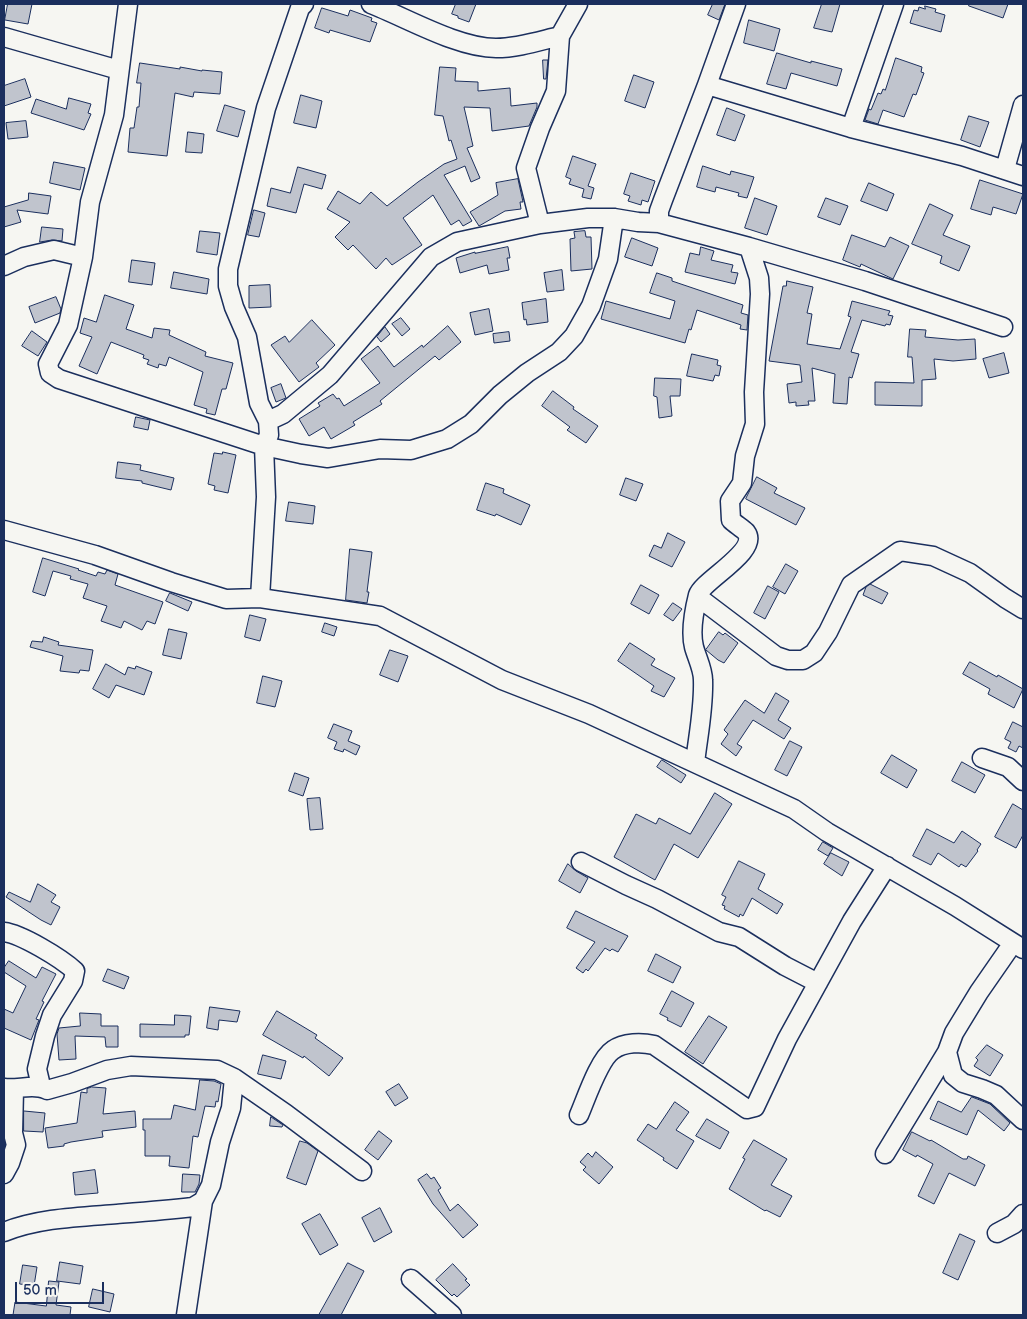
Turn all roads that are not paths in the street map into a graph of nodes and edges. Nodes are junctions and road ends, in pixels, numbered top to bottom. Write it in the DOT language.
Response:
graph roads {
  1 [pos="128,4"];
  2 [pos="371,4"];
  3 [pos="578,4"];
  4 [pos="736,4"];
  5 [pos="894,4"];
  6 [pos="298,5"];
  7 [pos="560,36"];
  8 [pos="4,37"];
  9 [pos="120,70"];
  10 [pos="707,85"];
  11 [pos="1023,105"];
  12 [pos="851,128"];
  13 [pos="1005,169"];
  14 [pos="1023,176"];
  15 [pos="614,218"];
  16 [pos="659,223"];
  17 [pos="540,224"];
  18 [pos="749,247"];
  19 [pos="83,257"];
  20 [pos="4,266"];
  21 [pos="1003,327"];
  22 [pos="268,421"];
  23 [pos="264,446"];
  24 [pos="4,530"];
  25 [pos="260,598"];
  26 [pos="698,598"];
  27 [pos="1023,609"];
  28 [pos="982,758"];
  29 [pos="695,763"];
  30 [pos="1023,781"];
  31 [pos="581,862"];
  32 [pos="887,866"];
  33 [pos="4,932"];
  34 [pos="1018,946"];
  35 [pos="818,983"];
  36 [pos="947,1052"];
  37 [pos="234,1078"];
  38 [pos="41,1086"];
  39 [pos="9,1089"];
  40 [pos="579,1115"];
  41 [pos="1023,1120"];
  42 [pos="885,1154"];
  43 [pos="362,1171"];
  44 [pos="4,1174"];
  45 [pos="203,1201"];
  46 [pos="1023,1214"];
  47 [pos="4,1232"];
  48 [pos="998,1233"];
  49 [pos="411,1279"];
  50 [pos="186,1315"];
  51 [pos="452,1315"];
  1 -- 9 [label="street"];
  2 -- 7 [label="street"];
  3 -- 7 [label="street"];
  4 -- 10 [label="street"];
  5 -- 12 [label="street"];
  6 -- 22 [label="street"];
  7 -- 17 [label="street"];
  8 -- 9 [label="street"];
  9 -- 19 [label="street"];
  10 -- 12 [label="street"];
  10 -- 16 [label="street"];
  11 -- 13 [label="street"];
  12 -- 13 [label="street"];
  13 -- 14 [label="street"];
  15 -- 16 [label="street"];
  15 -- 17 [label="street"];
  15 -- 23 [label="street"];
  16 -- 18 [label="street"];
  17 -- 22 [label="street"];
  18 -- 21 [label="street"];
  18 -- 26 [label="street"];
  19 -- 20 [label="street"];
  19 -- 23 [label="street"];
  22 -- 23 [label="street"];
  23 -- 25 [label="street"];
  24 -- 25 [label="street"];
  25 -- 29 [label="street"];
  26 -- 27 [label="street"];
  26 -- 29 [label="street"];
  28 -- 30 [label="street"];
  29 -- 32 [label="street"];
  31 -- 35 [label="street"];
  32 -- 34 [label="street"];
  32 -- 35 [label="street"];
  33 -- 38 [label="street"];
  34 -- 36 [label="street"];
  35 -- 40 [label="street"];
  36 -- 41 [label="street"];
  36 -- 42 [label="street"];
  37 -- 38 [label="street"];
  37 -- 43 [label="street"];
  37 -- 45 [label="street"];
  38 -- 39 [label="street"];
  39 -- 44 [label="street"];
  45 -- 47 [label="street"];
  45 -- 50 [label="street"];
  46 -- 48 [label="street"];
  49 -- 51 [label="street"];
}
